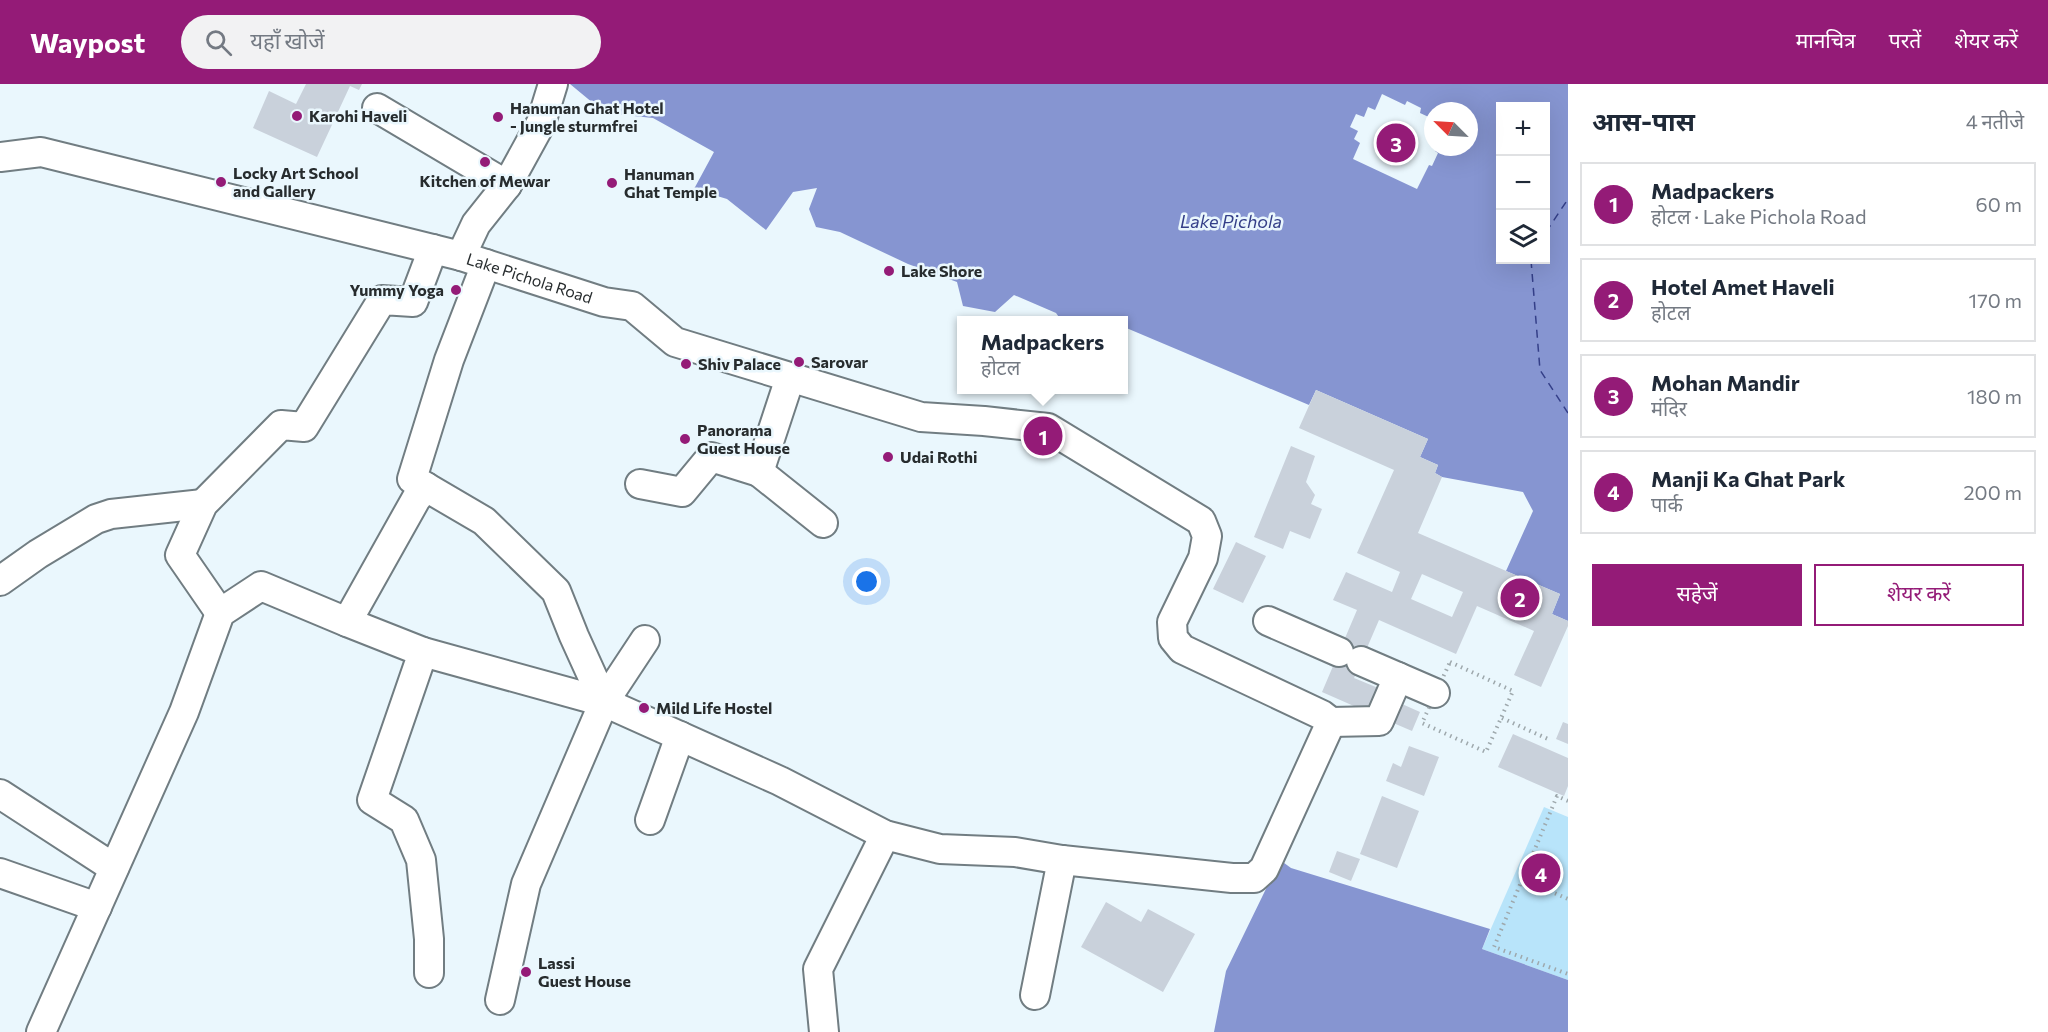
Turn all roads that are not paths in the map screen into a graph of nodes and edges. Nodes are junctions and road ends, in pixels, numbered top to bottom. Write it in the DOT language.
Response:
graph roads {
  1 [pos="553,84"];
  2 [pos="377,108"];
  3 [pos="0,157"];
  4 [pos="507,185"];
  5 [pos="433,249"];
  6 [pos="473,260"];
  7 [pos="790,378"];
  8 [pos="759,472"];
  9 [pos="640,484"];
  10 [pos="426,487"];
  11 [pos="203,504"];
  12 [pos="823,523"];
  13 [pos="0,581"];
  14 [pos="220,613"];
  15 [pos="1268,621"];
  16 [pos="347,622"];
  17 [pos="645,640"];
  18 [pos="423,652"];
  19 [pos="1398,677"];
  20 [pos="1435,693"];
  21 [pos="604,702"];
  22 [pos="1331,722"];
  23 [pos="680,735"];
  24 [pos="0,794"];
  25 [pos="650,820"];
  26 [pos="885,835"];
  27 [pos="1062,860"];
  28 [pos="114,868"];
  29 [pos="0,873"];
  30 [pos="97,907"];
  31 [pos="429,973"];
  32 [pos="1035,995"];
  33 [pos="500,1000"];
  34 [pos="41,1032"];
  35 [pos="824,1032"];
  1 -- 4 [label="street"];
  2 -- 4 [label="street"];
  3 -- 5 [label="street, Lake Pichola Road"];
  4 -- 6 [label="street"];
  5 -- 6 [label="street, Lake Pichola Road"];
  5 -- 11 [label="street"];
  6 -- 7 [label="street, Lake Pichola Road"];
  6 -- 10 [label="street"];
  7 -- 8 [label="street"];
  7 -- 22 [label="street, Lake Pichola Road"];
  8 -- 9 [label="street"];
  8 -- 12 [label="street"];
  10 -- 16 [label="street"];
  10 -- 21 [label="street"];
  11 -- 13 [label="street"];
  11 -- 14 [label="street"];
  14 -- 16 [label="street"];
  14 -- 28 [label="street"];
  15 -- 19 [label="street"];
  16 -- 18 [label="street"];
  17 -- 21 [label="street"];
  18 -- 21 [label="street"];
  18 -- 31 [label="street"];
  19 -- 20 [label="street"];
  19 -- 22 [label="street"];
  21 -- 23 [label="street"];
  21 -- 33 [label="street"];
  22 -- 27 [label="street"];
  23 -- 25 [label="street"];
  23 -- 26 [label="street"];
  24 -- 28 [label="street"];
  26 -- 27 [label="street"];
  26 -- 35 [label="street"];
  27 -- 32 [label="street"];
  28 -- 30 [label="street"];
  29 -- 30 [label="street"];
  30 -- 34 [label="street"];
}
